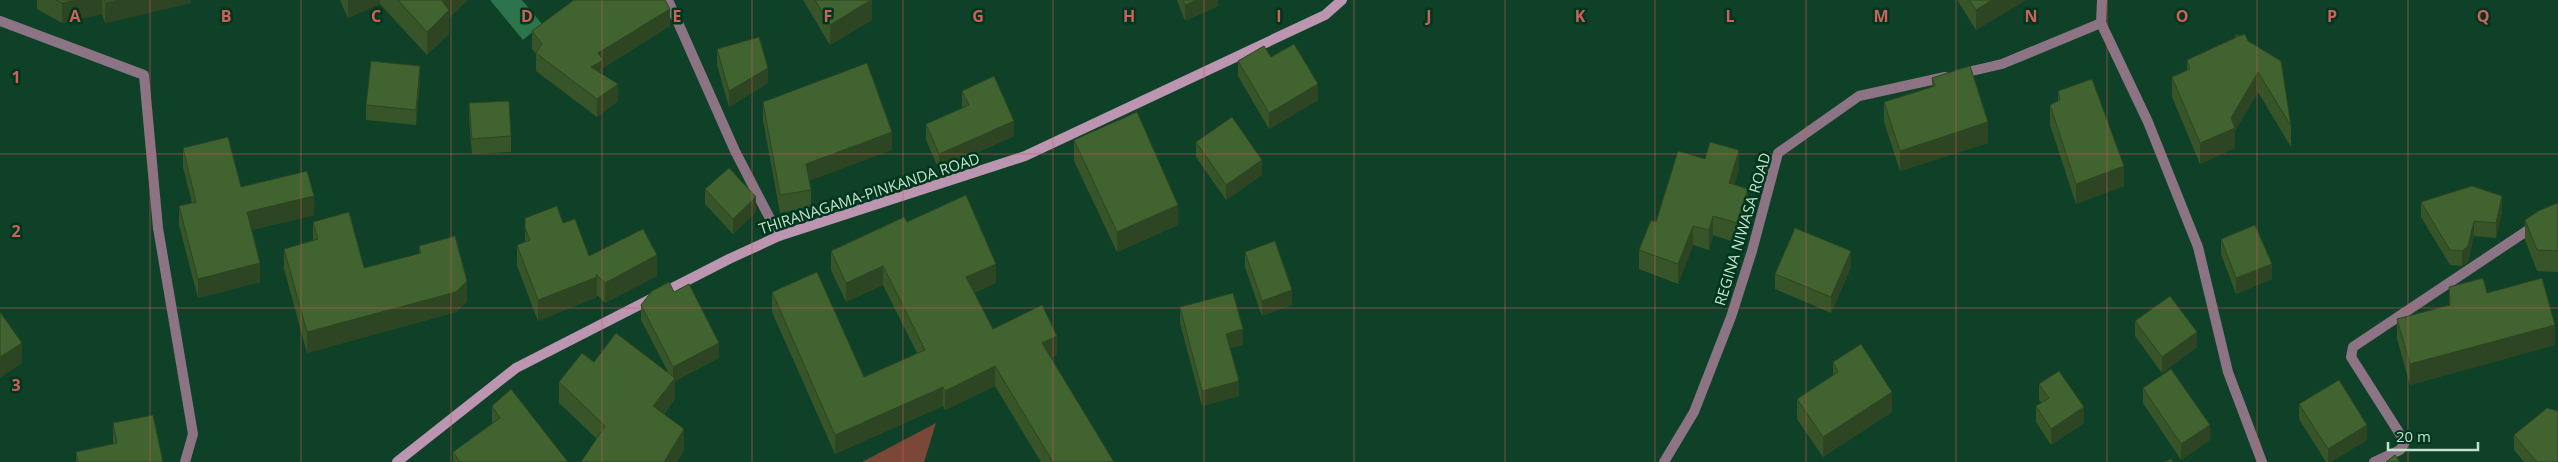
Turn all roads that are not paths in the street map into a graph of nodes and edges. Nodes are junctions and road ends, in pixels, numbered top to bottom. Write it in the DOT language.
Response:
graph roads {
  1 [pos="668,0"];
  2 [pos="1342,0"];
  3 [pos="2102,0"];
  4 [pos="0,21"];
  5 [pos="2101,24"];
  6 [pos="2558,210"];
  7 [pos="779,236"];
  8 [pos="185,462"];
  9 [pos="397,462"];
  10 [pos="1664,462"];
  11 [pos="2262,462"];
  12 [pos="2374,462"];
  1 -- 7 [label="street"];
  2 -- 7 [label="street, THIRANAGAMA-PINKANDA ROAD"];
  3 -- 5 [label="street"];
  4 -- 8 [label="street"];
  5 -- 10 [label="street, REGINA NIWASA ROAD"];
  5 -- 11 [label="street"];
  6 -- 12 [label="street"];
  7 -- 9 [label="street, THIRANAGAMA-PINKANDA ROAD"];
}
